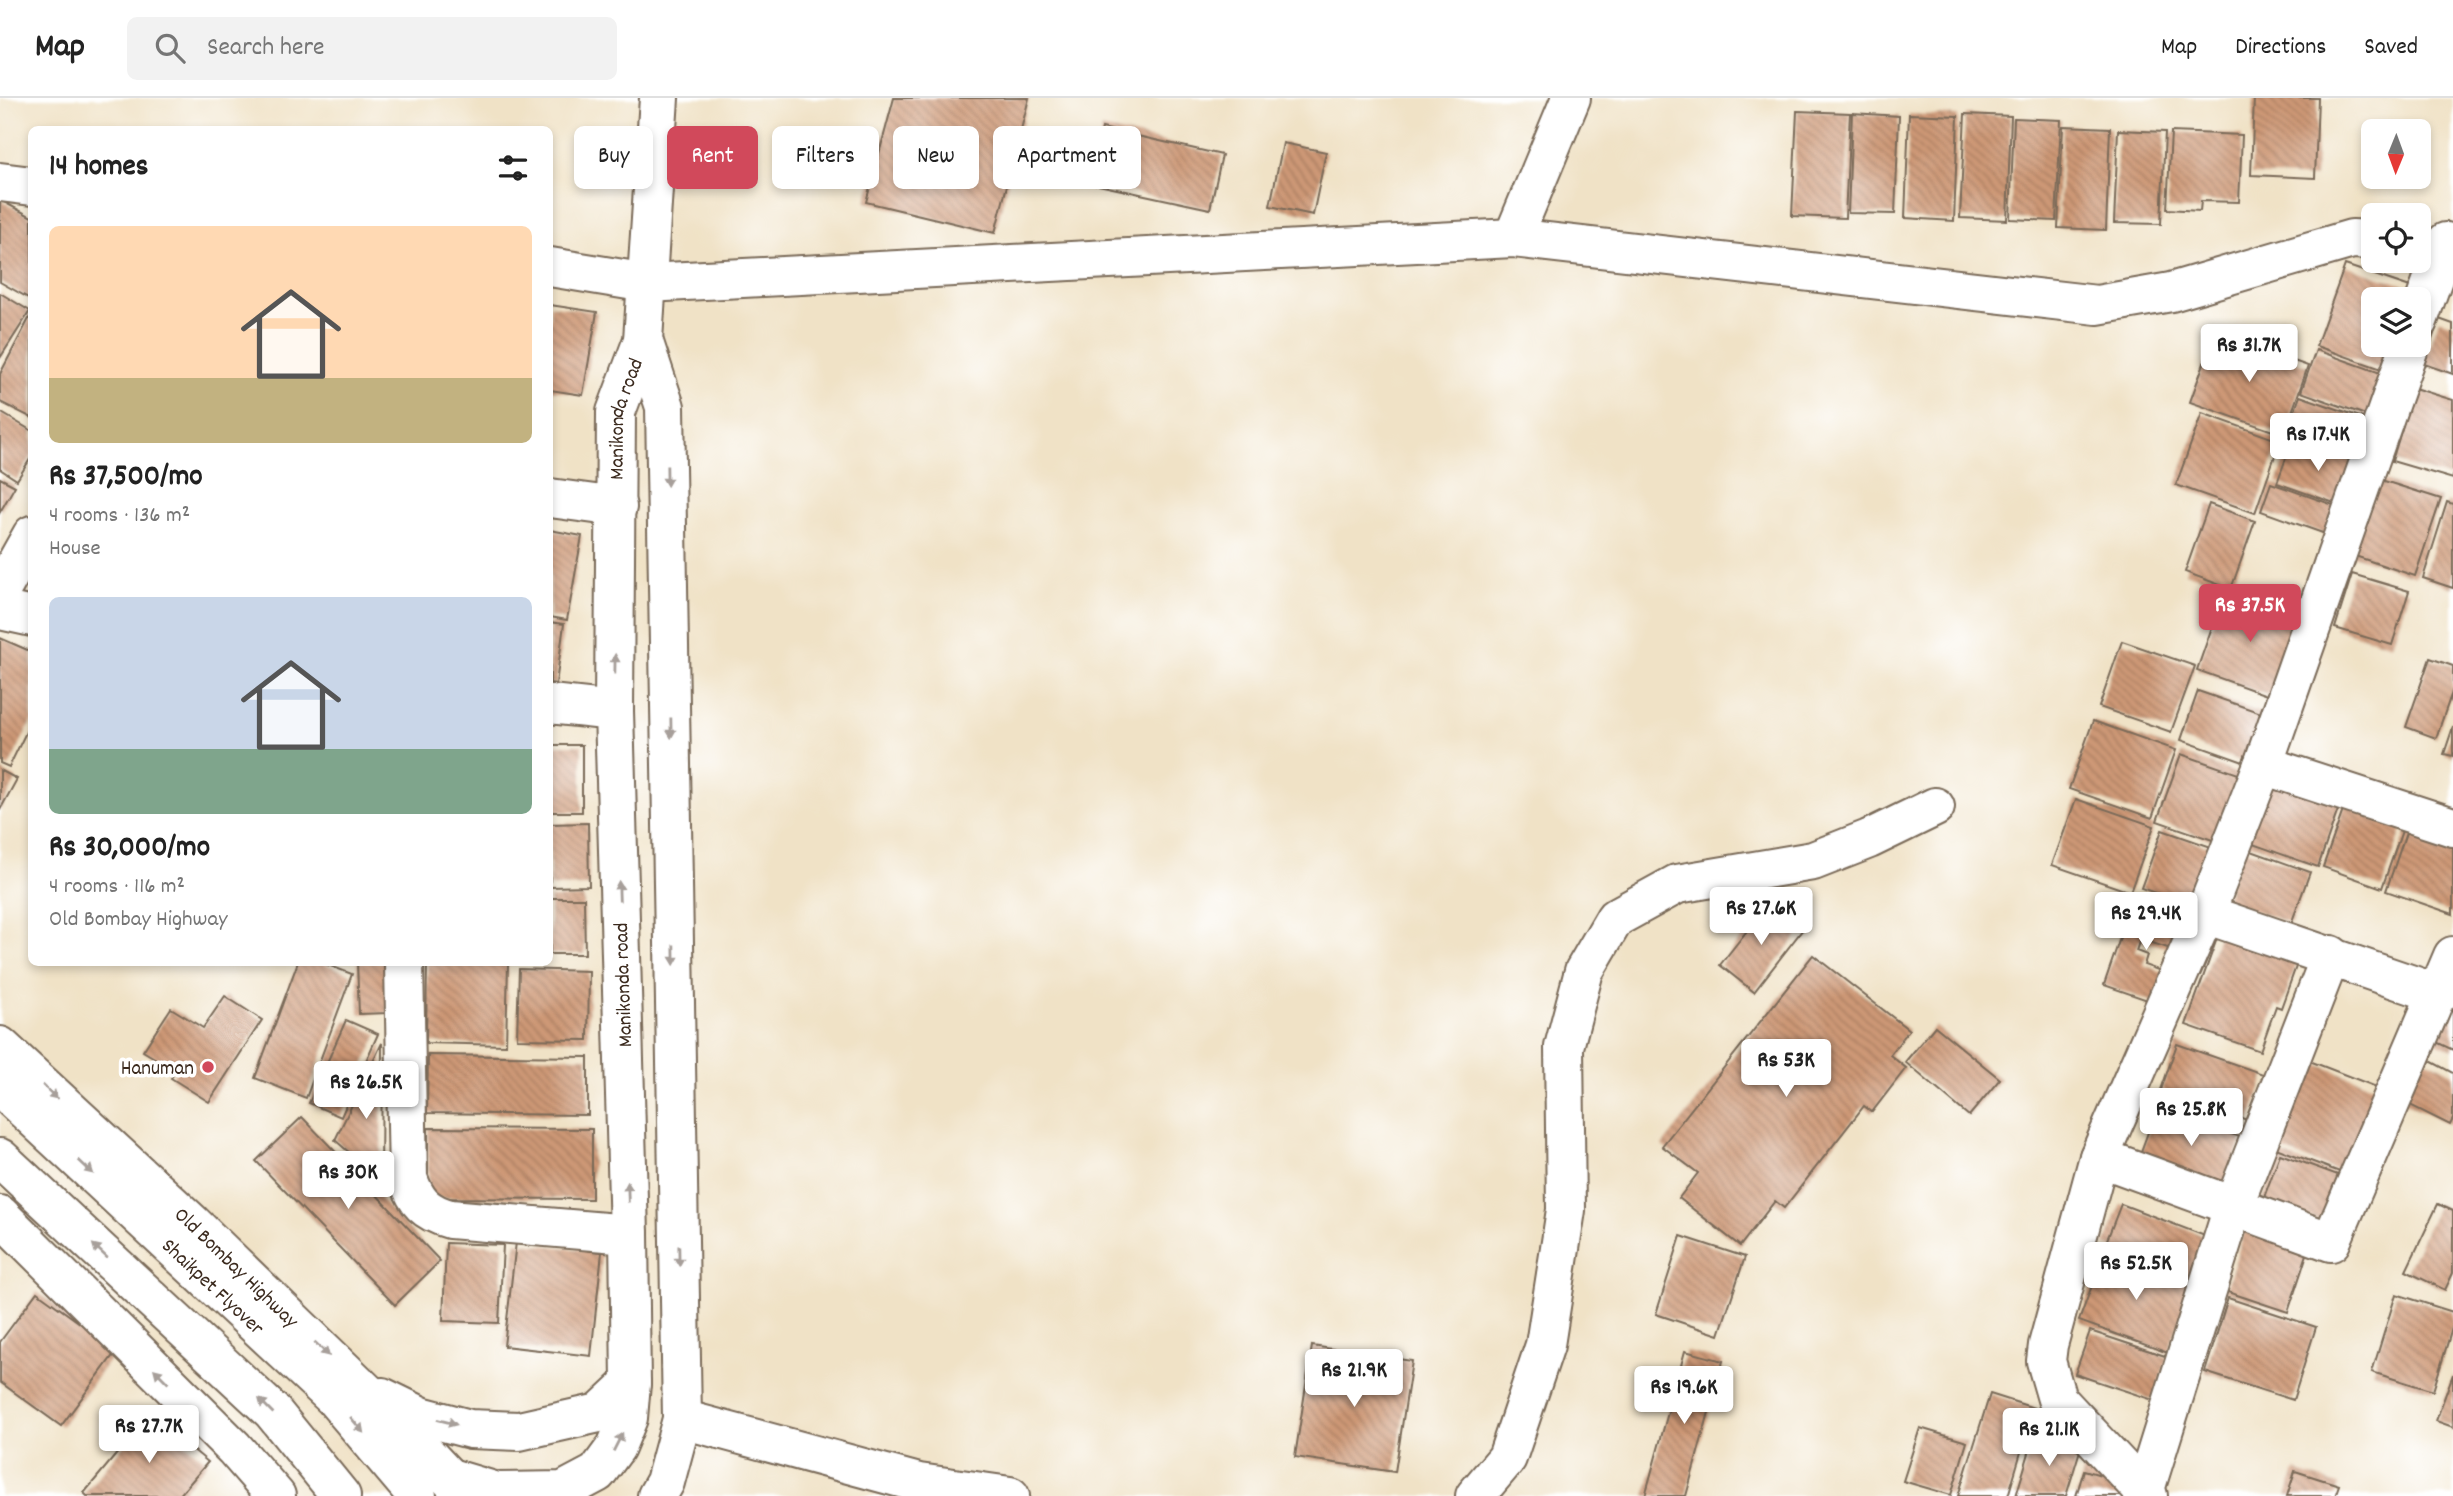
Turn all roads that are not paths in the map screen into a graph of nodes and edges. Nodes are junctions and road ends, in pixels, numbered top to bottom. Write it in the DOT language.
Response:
graph roads {
  1 [pos="659,98"];
  2 [pos="1571,98"];
  3 [pos="0,182"];
  4 [pos="28,186"];
  5 [pos="1513,238"];
  6 [pos="2361,239"];
  7 [pos="2439,242"];
  8 [pos="553,267"];
  9 [pos="647,283"];
  10 [pos="2427,287"];
  11 [pos="642,340"];
  12 [pos="2406,357"];
  13 [pos="553,498"];
  14 [pos="617,507"];
  15 [pos="28,542"];
  16 [pos="0,592"];
  17 [pos="0,610"];
  18 [pos="28,616"];
  19 [pos="553,704"];
  20 [pos="614,711"];
  21 [pos="2263,765"];
  22 [pos="1934,807"];
  23 [pos="2453,827"];
  24 [pos="2205,914"];
  25 [pos="2330,955"];
  26 [pos="2453,956"];
  27 [pos="404,966"];
  28 [pos="2439,994"];
  29 [pos="0,1046"];
  30 [pos="0,1087"];
  31 [pos="2099,1157"];
  32 [pos="0,1158"];
  33 [pos="2233,1207"];
  34 [pos="0,1215"];
  35 [pos="629,1234"];
  36 [pos="631,1382"];
  37 [pos="361,1387"];
  38 [pos="682,1419"];
  39 [pos="602,1485"];
  40 [pos="458,1487"];
  41 [pos="2145,1495"];
  42 [pos="276,1496"];
  43 [pos="341,1496"];
  44 [pos="417,1496"];
  45 [pos="657,1496"];
  46 [pos="1010,1496"];
  47 [pos="1475,1496"];
  1 -- 9 [label="street, Manikonda road"];
  2 -- 5 [label="street"];
  3 -- 4 [label="street"];
  5 -- 6 [label="street"];
  5 -- 9 [label="street"];
  7 -- 10 [label="street"];
  8 -- 9 [label="street"];
  9 -- 11 [label="street, Manikonda road"];
  11 -- 14 [label="street, Manikonda road"];
  11 -- 38 [label="street, Manikonda road, one-way"];
  12 -- 21 [label="street"];
  13 -- 14 [label="street"];
  20 -- 14 [label="street, Manikonda road, one-way"];
  15 -- 16 [label="street"];
  17 -- 18 [label="street"];
  19 -- 20 [label="street"];
  35 -- 20 [label="street, Manikonda road, one-way"];
  21 -- 23 [label="street"];
  21 -- 24 [label="street"];
  22 -- 47 [label="street"];
  24 -- 25 [label="street"];
  24 -- 31 [label="street"];
  25 -- 28 [label="street"];
  25 -- 33 [label="street"];
  26 -- 28 [label="street"];
  27 -- 35 [label="street"];
  28 -- 33 [label="street"];
  29 -- 37 [label="street, Old Bombay Highway, one-way"];
  30 -- 44 [label="street, Shaikpet Flyover, one-way"];
  31 -- 33 [label="street"];
  31 -- 41 [label="street"];
  43 -- 32 [label="street, one-way"];
  33 -- 41 [label="street"];
  42 -- 34 [label="street, one-way"];
  35 -- 36 [label="street, Manikonda road"];
  37 -- 36 [label="street, one-way"];
  39 -- 36 [label="street, Manikonda road, one-way"];
  37 -- 40 [label="street, Old Bombay Highway"];
  38 -- 45 [label="street, Manikonda road"];
  38 -- 46 [label="street"];
  39 -- 40 [label="street, Manikonda road"];
}
